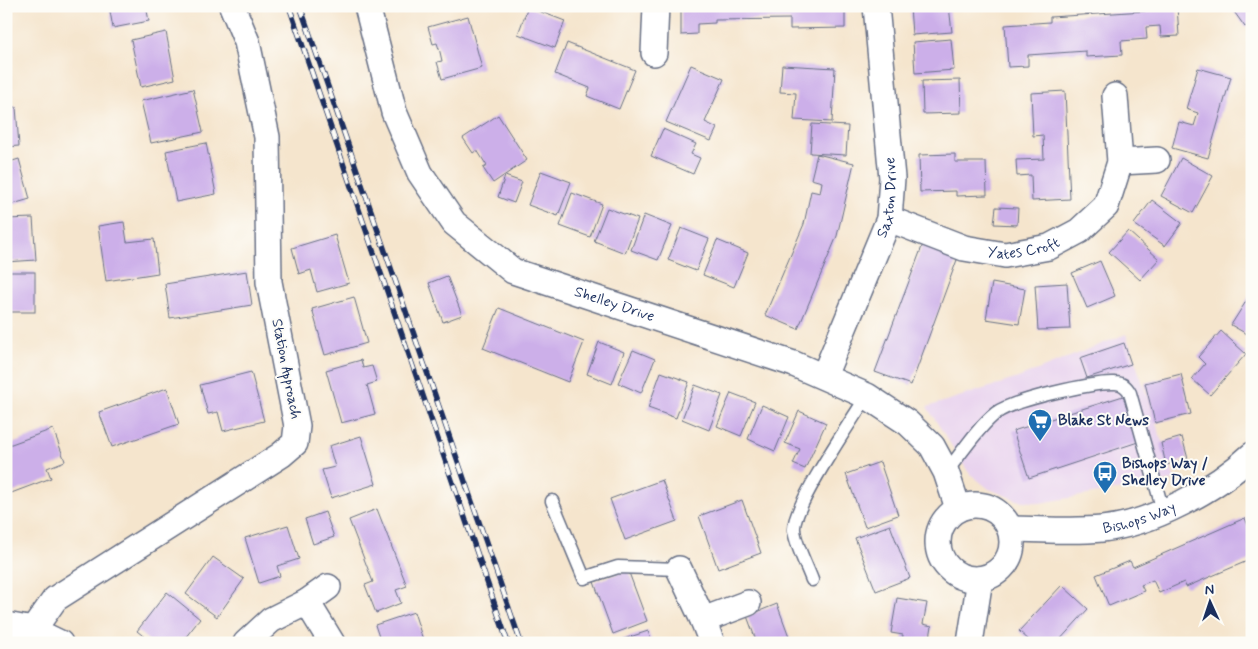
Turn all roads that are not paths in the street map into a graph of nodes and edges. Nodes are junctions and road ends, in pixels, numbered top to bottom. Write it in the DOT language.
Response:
graph roads {
  1 [pos="232,6"];
  2 [pos="367,6"];
  3 [pos="656,6"];
  4 [pos="876,6"];
  5 [pos="654,53"];
  6 [pos="1115,96"];
  7 [pos="1157,160"];
  8 [pos="1120,162"];
  9 [pos="889,220"];
  10 [pos="824,376"];
  11 [pos="867,396"];
  12 [pos="1252,455"];
  13 [pos="946,472"];
  14 [pos="552,501"];
  15 [pos="958,508"];
  16 [pos="1162,511"];
  17 [pos="1010,529"];
  18 [pos="679,569"];
  19 [pos="980,579"];
  20 [pos="812,580"];
  21 [pos="328,587"];
  22 [pos="307,602"];
  23 [pos="748,603"];
  24 [pos="6,624"];
  25 [pos="33,630"];
  26 [pos="707,632"];
  27 [pos="60,643"];
  28 [pos="246,643"];
  29 [pos="332,643"];
  30 [pos="970,643"];
  1 -- 25 [label="street, Station Approach"];
  2 -- 10 [label="street, Shelley Drive"];
  3 -- 5 [label="street"];
  4 -- 9 [label="street, Saxton Drive"];
  6 -- 8 [label="street, Yates Croft"];
  7 -- 8 [label="street"];
  8 -- 9 [label="street, Yates Croft"];
  9 -- 10 [label="street, Saxton Drive"];
  10 -- 11 [label="street, Shelley Drive"];
  11 -- 13 [label="street, Shelley Drive"];
  11 -- 20 [label="lane"];
  12 -- 16 [label="street, Bishops Way"];
  13 -- 15 [label="street, Shelley Drive"];
  13 -- 16 [label="lane"];
  14 -- 18 [label="lane"];
  15 -- 17 [label="street"];
  15 -- 19 [label="street"];
  16 -- 17 [label="street, Bishops Way"];
  17 -- 19 [label="street"];
  18 -- 26 [label="street"];
  19 -- 30 [label="street"];
  21 -- 22 [label="street"];
  22 -- 28 [label="street"];
  22 -- 29 [label="street"];
  23 -- 26 [label="street"];
  24 -- 25 [label="street"];
  25 -- 27 [label="street"];
}
